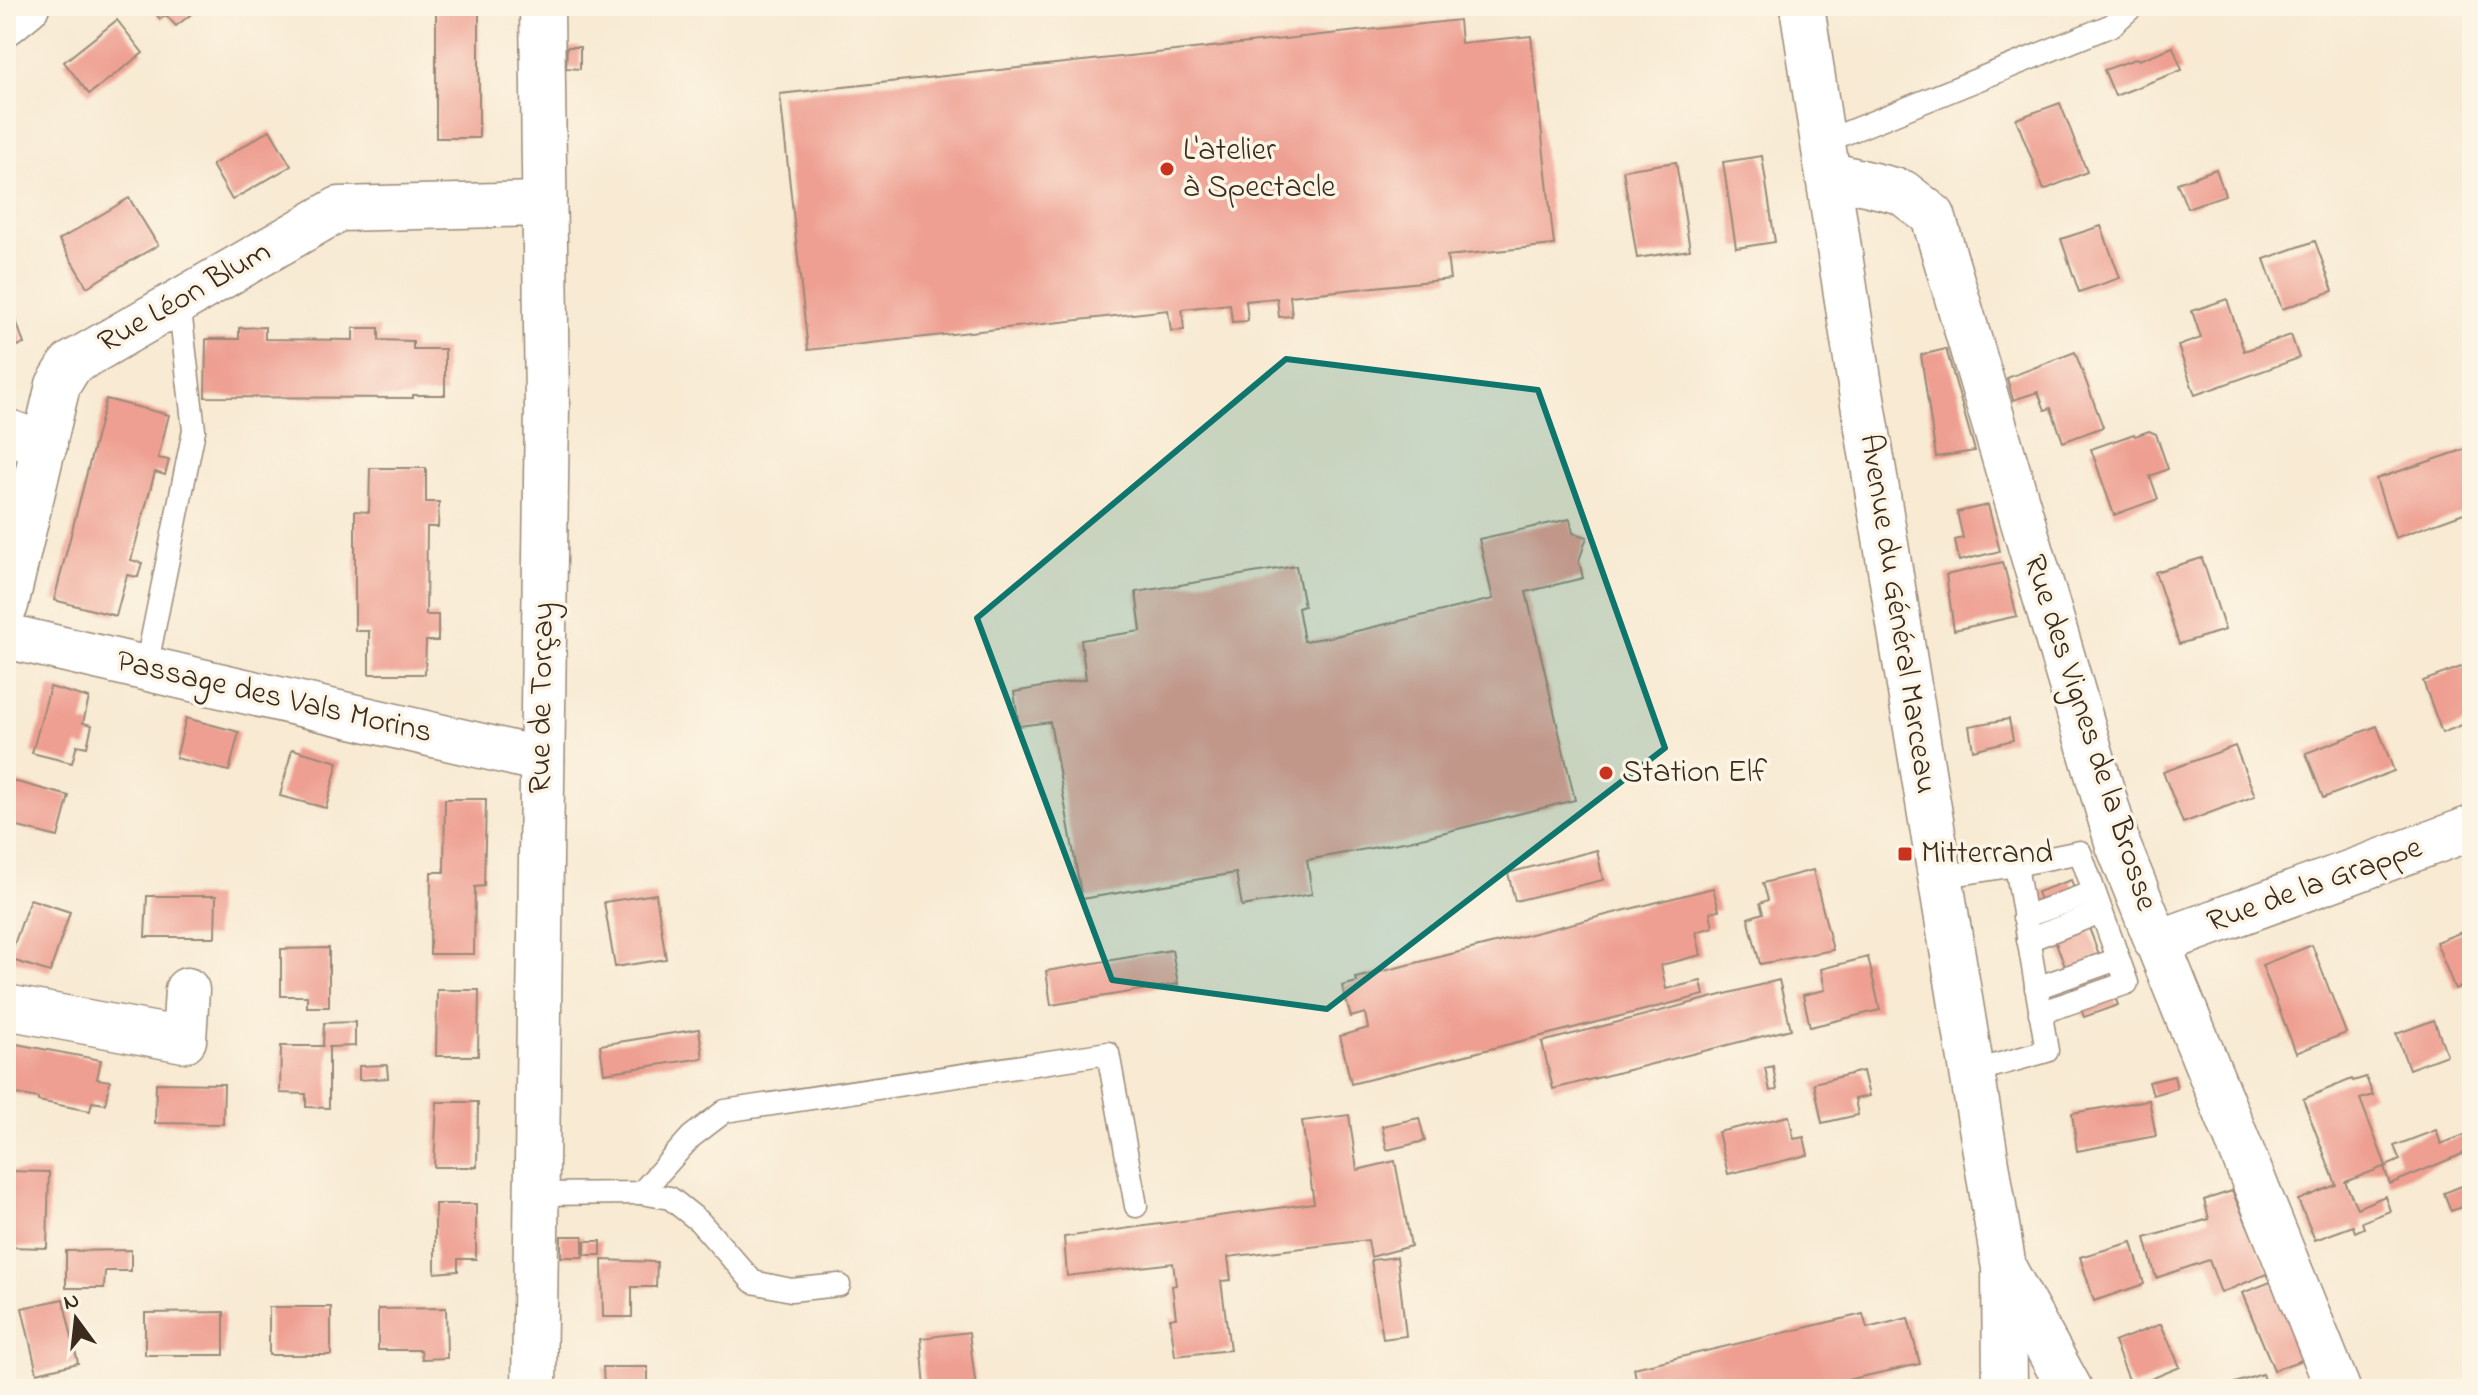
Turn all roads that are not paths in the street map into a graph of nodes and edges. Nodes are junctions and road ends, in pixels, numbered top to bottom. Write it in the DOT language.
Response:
graph roads {
  1 [pos="27,6"];
  2 [pos="542,6"];
  3 [pos="1802,6"];
  4 [pos="2133,6"];
  5 [pos="6,23"];
  6 [pos="1826,158"];
  7 [pos="544,204"];
  8 [pos="179,301"];
  9 [pos="26,438"];
  10 [pos="6,605"];
  11 [pos="6,636"];
  12 [pos="146,668"];
  13 [pos="542,760"];
  14 [pos="2472,828"];
  15 [pos="2016,865"];
  16 [pos="1940,877"];
  17 [pos="2098,902"];
  18 [pos="2024,917"];
  19 [pos="2028,940"];
  20 [pos="2138,951"];
  21 [pos="2036,988"];
  22 [pos="187,990"];
  23 [pos="6,1007"];
  24 [pos="2040,1013"];
  25 [pos="1972,1072"];
  26 [pos="641,1193"];
  27 [pos="537,1194"];
  28 [pos="1136,1206"];
  29 [pos="2004,1268"];
  30 [pos="839,1285"];
  31 [pos="534,1389"];
  32 [pos="2005,1389"];
  33 [pos="2070,1389"];
  34 [pos="2338,1389"];
  1 -- 5 [label="street"];
  2 -- 7 [label="street, Rue de Torçay"];
  3 -- 6 [label="street, Avenue du Général Marceau"];
  4 -- 6 [label="lane"];
  6 -- 16 [label="street, Avenue du Général Marceau"];
  6 -- 20 [label="street, Rue des Vignes de la Brosse"];
  7 -- 8 [label="street, Rue Léon Blum"];
  7 -- 13 [label="street, Rue de Torçay"];
  8 -- 9 [label="street, Rue Léon Blum"];
  8 -- 12 [label="lane"];
  9 -- 10 [label="street, Rue Léon Blum"];
  11 -- 12 [label="street, Passage des Vals Morins"];
  12 -- 13 [label="street, Passage des Vals Morins"];
  13 -- 27 [label="street, Rue de Torçay"];
  14 -- 20 [label="street, Rue de la Grappe"];
  15 -- 16 [label="lane"];
  15 -- 17 [label="lane"];
  15 -- 18 [label="lane"];
  16 -- 25 [label="street, Avenue du Général Marceau"];
  17 -- 18 [label="lane"];
  17 -- 19 [label="lane"];
  17 -- 20 [label="lane"];
  18 -- 19 [label="lane"];
  19 -- 21 [label="lane"];
  20 -- 21 [label="lane"];
  20 -- 24 [label="lane"];
  20 -- 34 [label="street, Rue des Vignes de la Brosse"];
  21 -- 24 [label="lane"];
  22 -- 23 [label="street"];
  24 -- 25 [label="lane"];
  25 -- 29 [label="street, Avenue du Général Marceau"];
  26 -- 27 [label="lane"];
  26 -- 28 [label="lane"];
  26 -- 30 [label="lane"];
  27 -- 31 [label="street, Rue de Torçay"];
  29 -- 32 [label="street"];
  29 -- 33 [label="street"];
}
